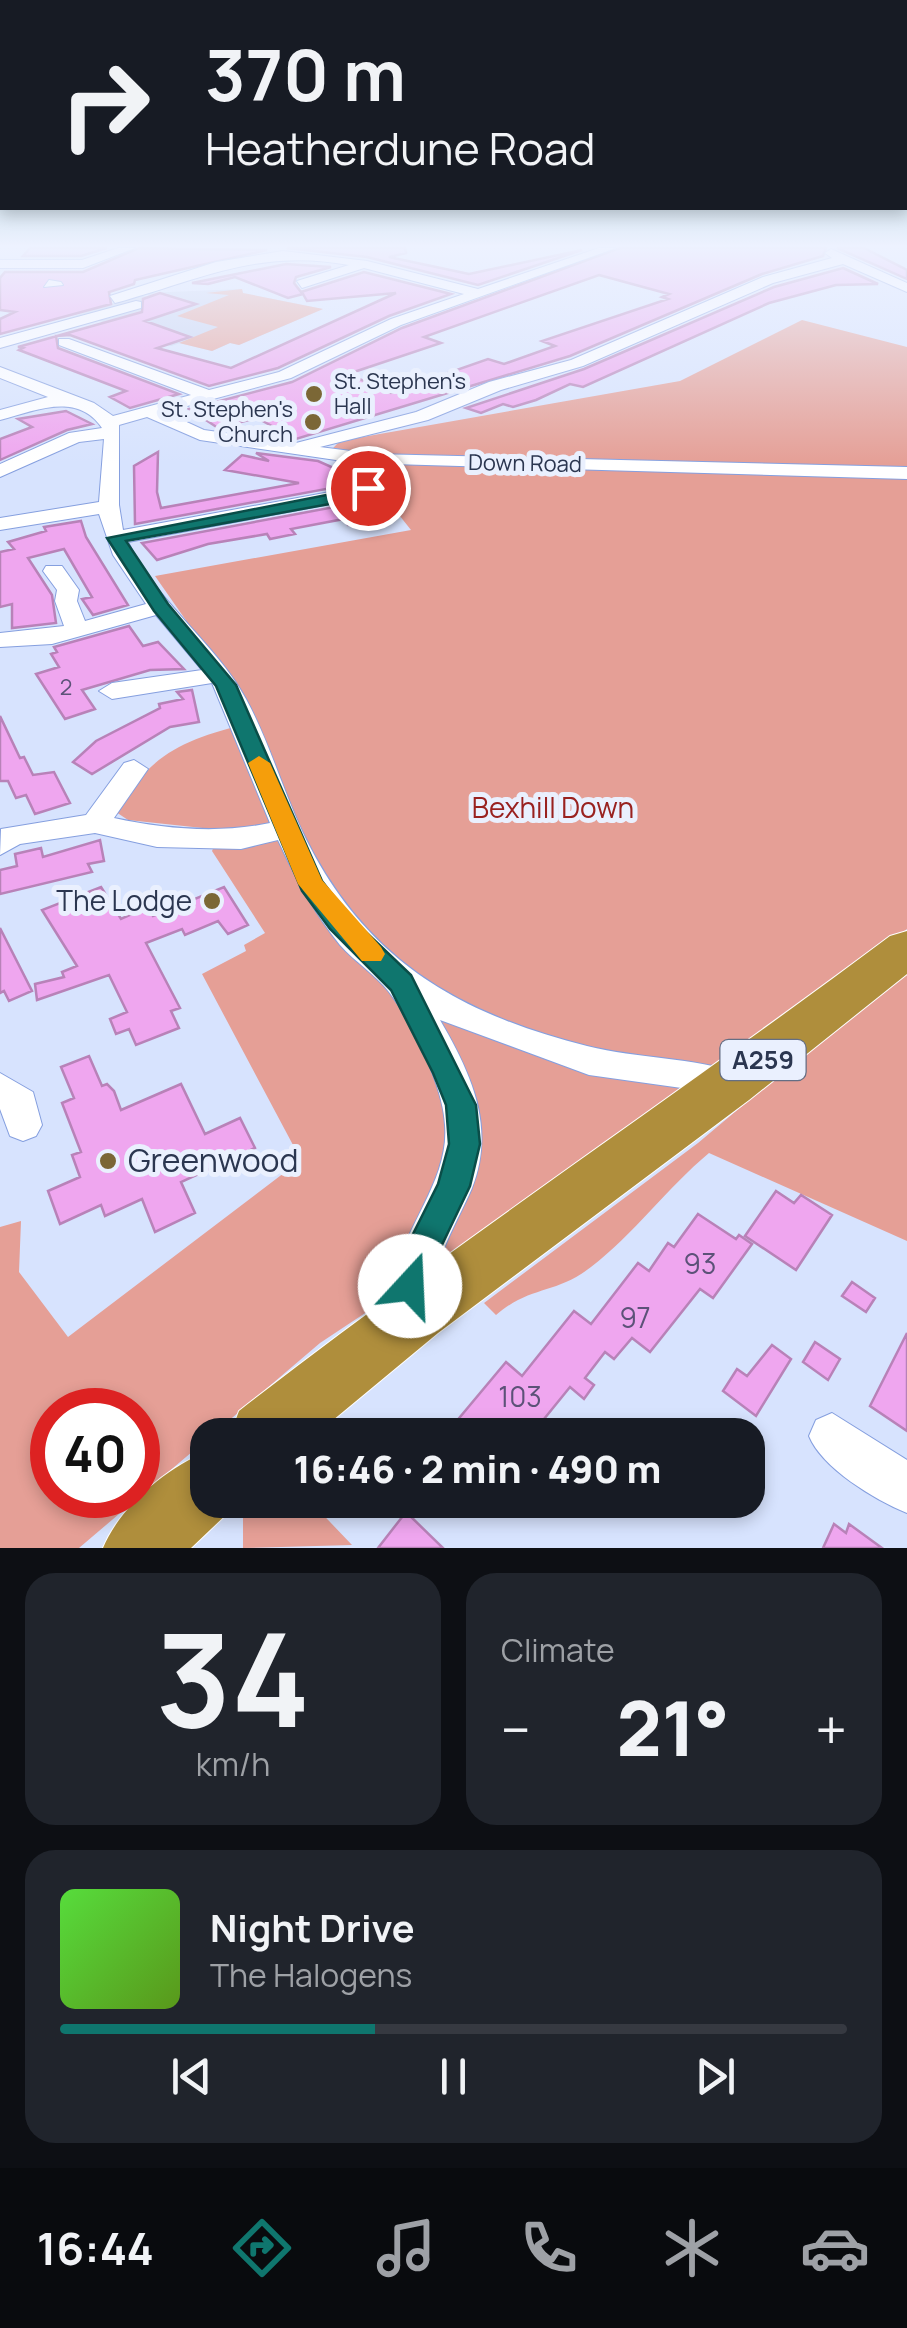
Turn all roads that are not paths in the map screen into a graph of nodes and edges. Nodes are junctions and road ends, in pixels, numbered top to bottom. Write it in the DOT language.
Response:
graph roads {
  1 [pos="75,320"];
  2 [pos="401,320"];
  3 [pos="675,320"];
  4 [pos="64,342"];
  5 [pos="0,343"];
  6 [pos="0,372"];
  7 [pos="209,396"];
  8 [pos="65,398"];
  9 [pos="150,412"];
  10 [pos="0,415"];
  11 [pos="111,427"];
  12 [pos="344,435"];
  13 [pos="297,449"];
  14 [pos="322,453"];
  15 [pos="344,458"];
  16 [pos="0,471"];
  17 [pos="907,472"];
  18 [pos="105,506"];
  19 [pos="0,524"];
  20 [pos="116,538"];
  21 [pos="54,571"];
  22 [pos="161,607"];
  23 [pos="77,630"];
  24 [pos="0,640"];
  25 [pos="217,674"];
  26 [pos="112,691"];
  27 [pos="134,769"];
  28 [pos="95,823"];
  29 [pos="285,829"];
  30 [pos="4,835"];
  31 [pos="907,948"];
  32 [pos="401,983"];
  33 [pos="730,1085"];
  34 [pos="0,1088"];
  35 [pos="24,1125"];
  36 [pos="416,1312"];
  37 [pos="284,1418"];
  38 [pos="832,1436"];
  39 [pos="907,1489"];
  40 [pos="190,1501"];
  41 [pos="138,1548"];
  1 -- 5 [label="street"];
  2 -- 7 [label="street"];
  3 -- 12 [label="street"];
  4 -- 7 [label="street"];
  6 -- 8 [label="street"];
  7 -- 9 [label="street"];
  8 -- 10 [label="street"];
  8 -- 11 [label="street"];
  9 -- 11 [label="street"];
  9 -- 13 [label="street, Down Road"];
  11 -- 16 [label="street"];
  11 -- 18 [label="street"];
  12 -- 13 [label="street"];
  12 -- 14 [label="street"];
  13 -- 14 [label="street, Down Road"];
  14 -- 15 [label="street, Down Road"];
  15 -- 17 [label="street, Down Road"];
  15 -- 20 [label="street"];
  18 -- 19 [label="street"];
  18 -- 20 [label="street"];
  20 -- 22 [label="street"];
  21 -- 23 [label="street"];
  22 -- 23 [label="street"];
  22 -- 25 [label="street"];
  23 -- 24 [label="street"];
  25 -- 26 [label="street"];
  25 -- 29 [label="street"];
  27 -- 28 [label="street"];
  28 -- 29 [label="street"];
  28 -- 30 [label="street"];
  29 -- 32 [label="street"];
  31 -- 33 [label="highway, A259"];
  32 -- 33 [label="street"];
  32 -- 36 [label="street"];
  33 -- 36 [label="highway, A259"];
  34 -- 35 [label="street"];
  36 -- 37 [label="highway, A259"];
  38 -- 39 [label="street"];
  40 -- 41 [label="highway"];
}
